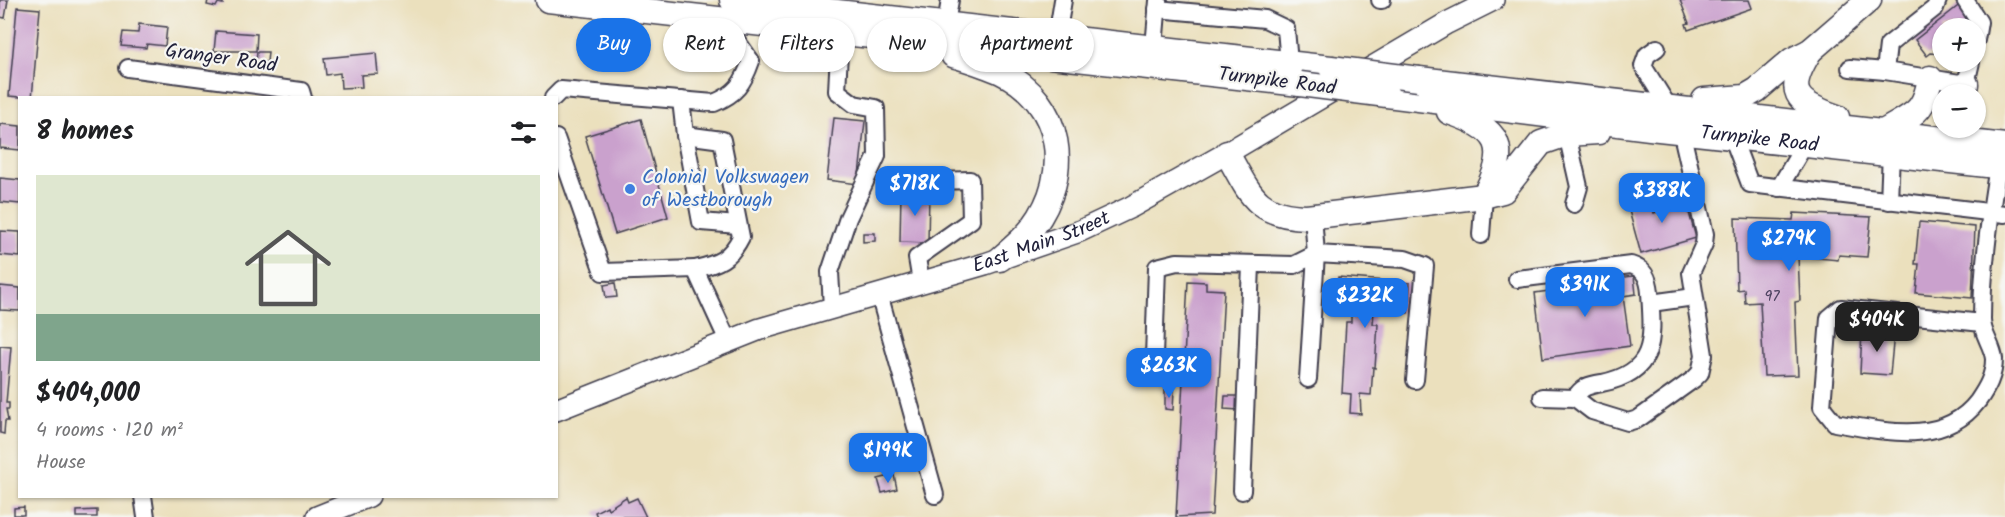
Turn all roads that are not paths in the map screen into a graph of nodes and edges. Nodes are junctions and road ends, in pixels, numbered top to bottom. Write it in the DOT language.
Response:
graph roads {
  1 [pos="548,0"];
  2 [pos="950,0"];
  3 [pos="1063,0"];
  4 [pos="1493,0"];
  5 [pos="1869,0"];
  6 [pos="1938,0"];
  7 [pos="1965,0"];
  8 [pos="799,4"];
  9 [pos="1158,5"];
  10 [pos="727,10"];
  11 [pos="766,18"];
  12 [pos="902,18"];
  13 [pos="947,18"];
  14 [pos="1061,18"];
  15 [pos="1977,18"];
  16 [pos="1094,41"];
  17 [pos="947,45"];
  18 [pos="1154,48"];
  19 [pos="1657,48"];
  20 [pos="1810,51"];
  21 [pos="947,53"];
  22 [pos="1289,63"];
  23 [pos="128,68"];
  24 [pos="1850,68"];
  25 [pos="1885,71"];
  26 [pos="838,72"];
  27 [pos="1930,78"];
  28 [pos="1967,80"];
  29 [pos="1404,90"];
  30 [pos="302,96"];
  31 [pos="555,96"];
  32 [pos="681,100"];
  33 [pos="1675,115"];
  34 [pos="1650,128"];
  35 [pos="1567,134"];
  36 [pos="685,135"];
  37 [pos="1732,136"];
  38 [pos="1986,136"];
  39 [pos="1882,138"];
  40 [pos="558,144"];
  41 [pos="1805,144"];
  42 [pos="1227,153"];
  43 [pos="2002,156"];
  44 [pos="905,182"];
  45 [pos="1779,188"];
  46 [pos="1484,196"];
  47 [pos="1889,201"];
  48 [pos="1574,204"];
  49 [pos="1998,213"];
  50 [pos="1313,216"];
  51 [pos="738,225"];
  52 [pos="1481,235"];
  53 [pos="1316,254"];
  54 [pos="1000,259"];
  55 [pos="1251,265"];
  56 [pos="695,269"];
  57 [pos="1516,279"];
  58 [pos="921,282"];
  59 [pos="879,294"];
  60 [pos="1694,297"];
  61 [pos="1651,303"];
  62 [pos="832,307"];
  63 [pos="1982,323"];
  64 [pos="728,340"];
  65 [pos="1154,357"];
  66 [pos="1308,379"];
  67 [pos="1414,380"];
  68 [pos="1542,397"];
  69 [pos="1575,398"];
  70 [pos="558,409"];
  71 [pos="1242,491"];
  72 [pos="935,495"];
  73 [pos="143,498"];
  74 [pos="364,498"];
  75 [pos="146,517"];
  76 [pos="317,517"];
  1 -- 10 [label="highway, Turnpike Road"];
  2 -- 13 [label="street"];
  3 -- 14 [label="street"];
  4 -- 42 [label="main road, East Main Street"];
  5 -- 20 [label="highway"];
  6 -- 25 [label="street"];
  7 -- 15 [label="street"];
  8 -- 10 [label="highway, Turnpike Road"];
  8 -- 12 [label="highway, Turnpike Road"];
  9 -- 18 [label="street"];
  9 -- 22 [label="street"];
  10 -- 11 [label="highway, Turnpike Road"];
  10 -- 32 [label="street"];
  16 -- 18 [label="highway, Turnpike Road"];
  17 -- 29 [label="highway, Turnpike Road, bridge"];
  18 -- 22 [label="highway, Turnpike Road"];
  19 -- 33 [label="street"];
  20 -- 33 [label="highway"];
  20 -- 39 [label="highway"];
  21 -- 54 [label="highway"];
  22 -- 29 [label="highway, Turnpike Road, bridge"];
  23 -- 30 [label="street, Granger Road"];
  24 -- 25 [label="street"];
  25 -- 27 [label="street"];
  26 -- 62 [label="street"];
  27 -- 28 [label="street"];
  27 -- 39 [label="highway"];
  29 -- 33 [label="highway, Turnpike Road"];
  29 -- 34 [label="highway, Turnpike Road"];
  29 -- 46 [label="highway"];
  31 -- 32 [label="street"];
  32 -- 36 [label="street"];
  33 -- 34 [label="highway, Turnpike Road"];
  33 -- 37 [label="highway, Turnpike Road"];
  33 -- 39 [label="highway, Turnpike Road"];
  33 -- 60 [label="street"];
  34 -- 35 [label="highway"];
  35 -- 46 [label="highway"];
  35 -- 48 [label="street"];
  36 -- 51 [label="street"];
  36 -- 51 [label="street"];
  37 -- 41 [label="highway, Turnpike Road"];
  37 -- 45 [label="street"];
  38 -- 43 [label="highway"];
  39 -- 41 [label="highway, Turnpike Road"];
  39 -- 43 [label="highway, Turnpike Road"];
  39 -- 47 [label="street"];
  40 -- 56 [label="street"];
  41 -- 45 [label="street"];
  42 -- 50 [label="highway"];
  42 -- 54 [label="main road, East Main Street"];
  43 -- 49 [label="street"];
  44 -- 58 [label="street"];
  45 -- 47 [label="street"];
  46 -- 50 [label="highway"];
  46 -- 52 [label="street"];
  47 -- 49 [label="street"];
  49 -- 63 [label="street"];
  50 -- 53 [label="street"];
  51 -- 56 [label="street"];
  53 -- 55 [label="street"];
  53 -- 66 [label="street"];
  53 -- 67 [label="street"];
  54 -- 58 [label="main road, East Main Street"];
  55 -- 65 [label="street"];
  55 -- 71 [label="street"];
  56 -- 64 [label="street"];
  57 -- 61 [label="street"];
  58 -- 59 [label="main road, East Main Street"];
  59 -- 62 [label="main road, East Main Street"];
  59 -- 72 [label="street"];
  60 -- 61 [label="street"];
  60 -- 69 [label="street"];
  61 -- 69 [label="street"];
  62 -- 64 [label="main road, East Main Street"];
  63 -- 63 [label="street"];
  64 -- 70 [label="main road, East Main Street"];
  68 -- 69 [label="street"];
  73 -- 75 [label="street"];
  74 -- 76 [label="main road"];
}
